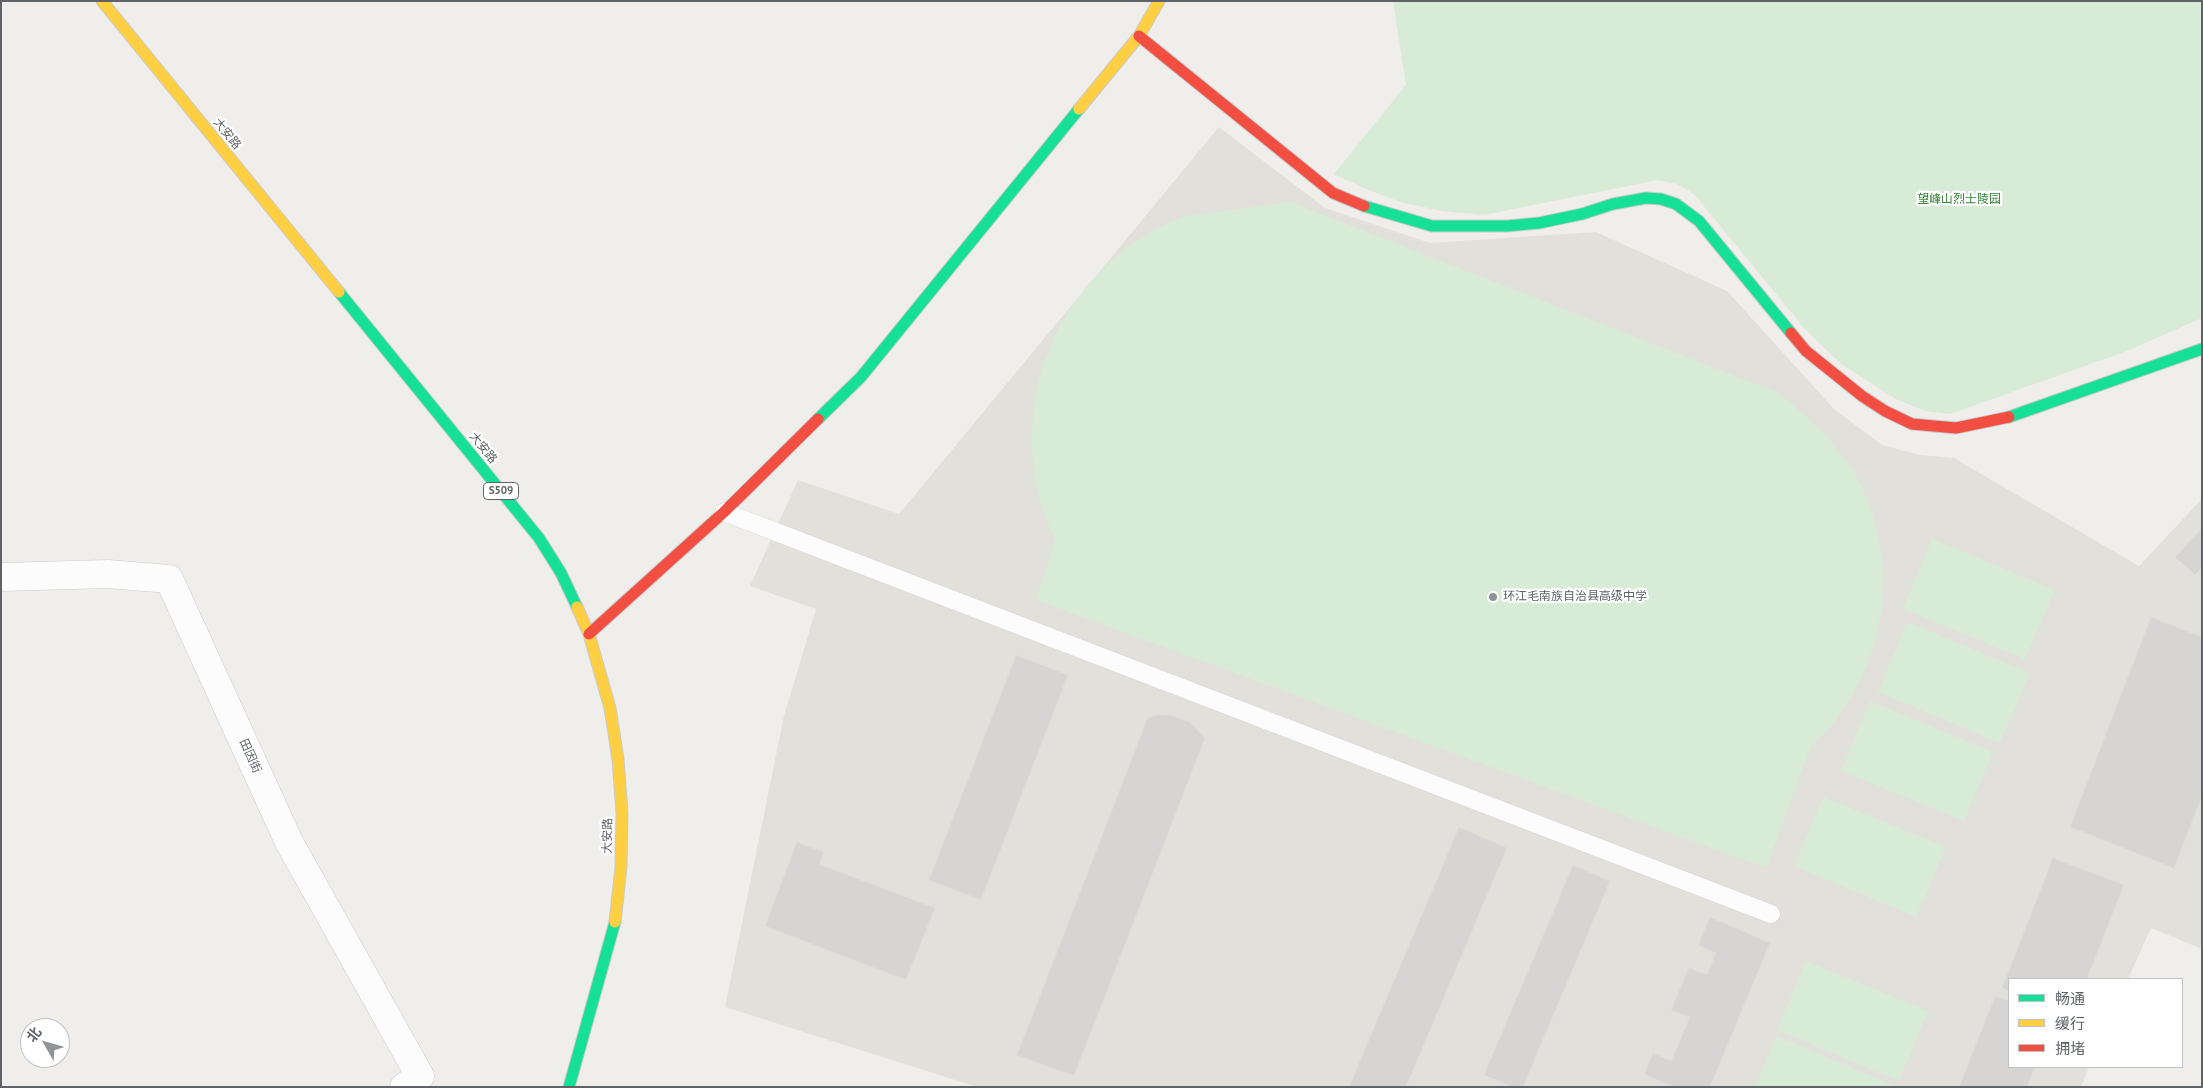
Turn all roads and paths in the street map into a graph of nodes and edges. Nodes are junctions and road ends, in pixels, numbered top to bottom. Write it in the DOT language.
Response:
graph roads {
  1 [pos="102,1"];
  2 [pos="1159,1"];
  3 [pos="1139,36"];
  4 [pos="2202,349"];
  5 [pos="724,512"];
  6 [pos="1,577"];
  7 [pos="589,634"];
  8 [pos="1771,914"];
  9 [pos="412,1082"];
  10 [pos="570,1087"];
  1 -- 7 [label="street, 大安路 / S509"];
  2 -- 3 [label="street"];
  3 -- 4 [label="street"];
  3 -- 5 [label="street"];
  5 -- 7 [label="street"];
  5 -- 8 [label="lane"];
  6 -- 9 [label="street, 田因街"];
  7 -- 10 [label="street, 大安路 / S509"];
}
